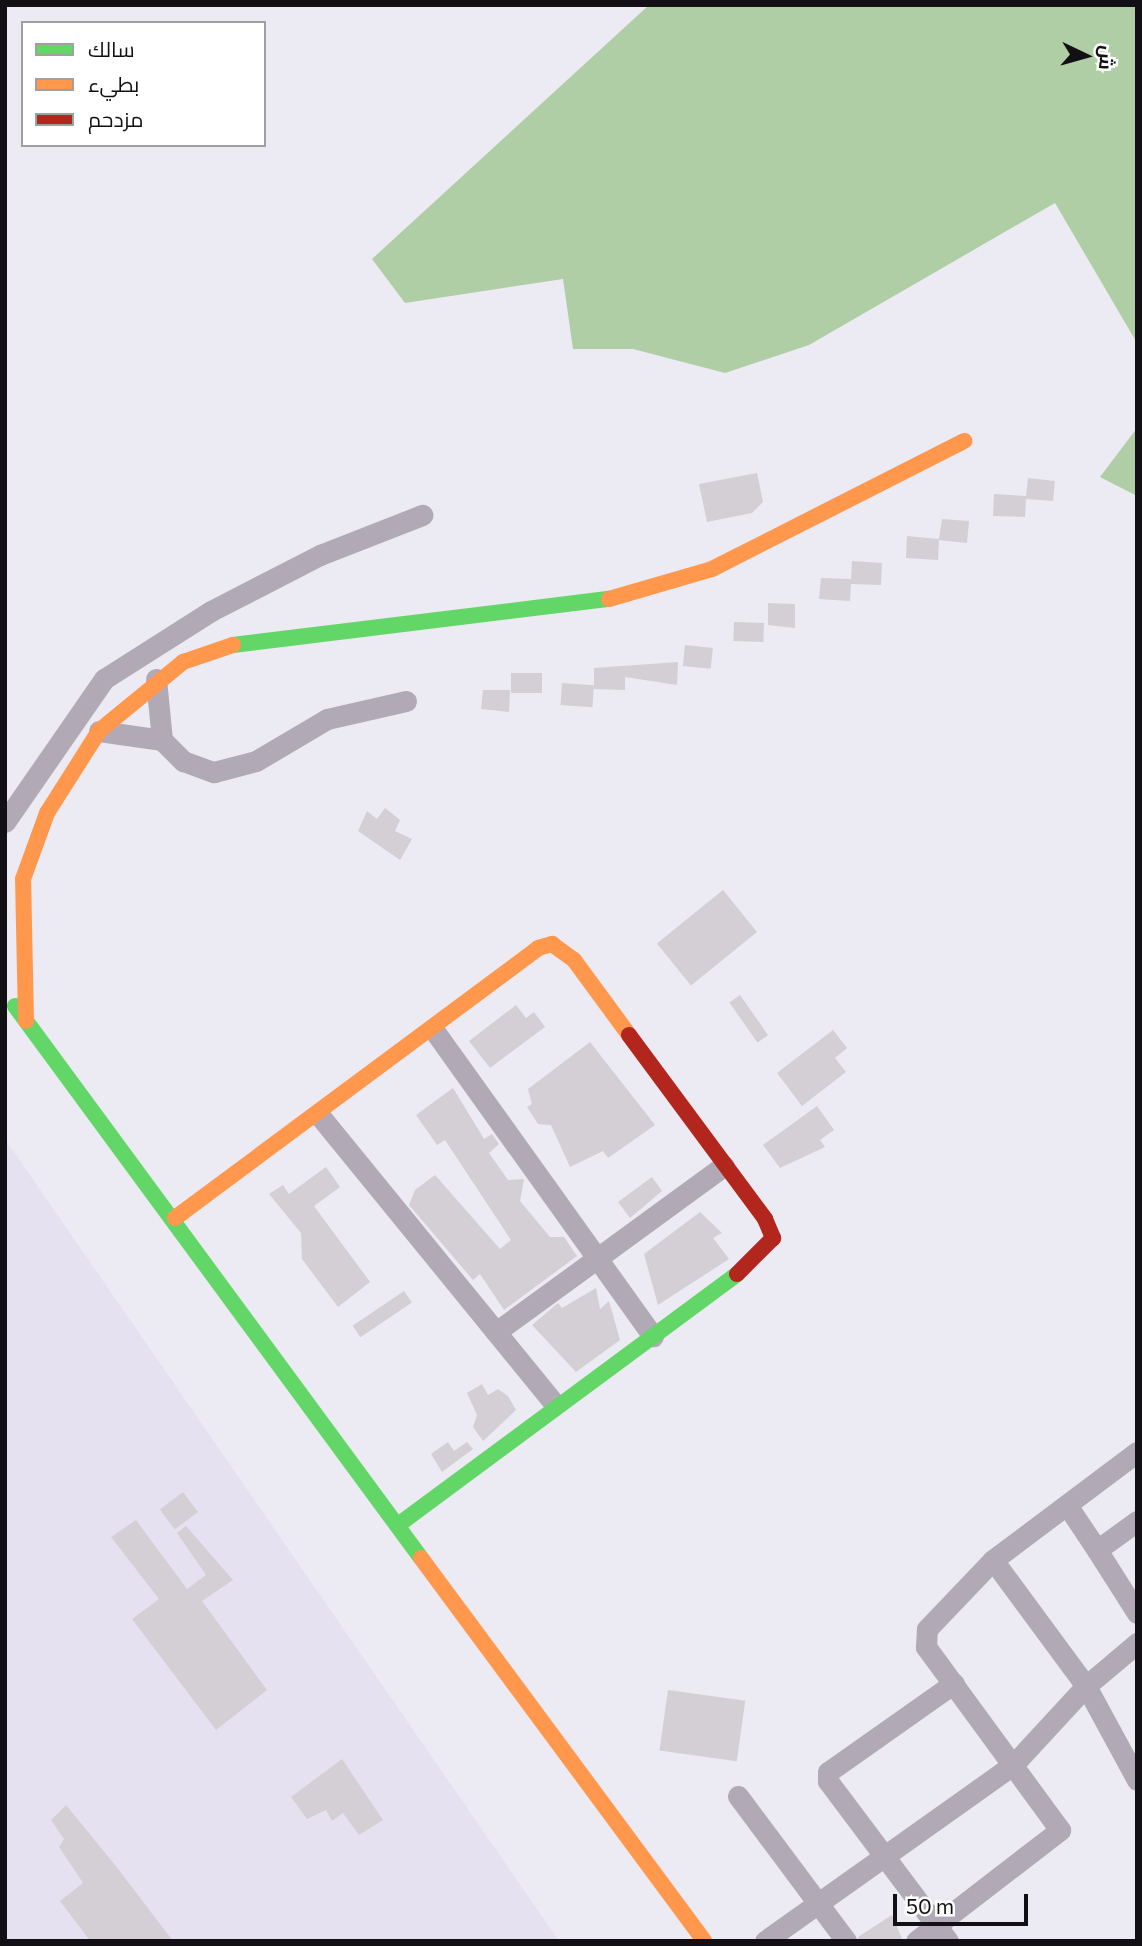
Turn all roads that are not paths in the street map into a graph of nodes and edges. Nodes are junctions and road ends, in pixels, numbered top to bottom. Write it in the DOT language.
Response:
graph roads {
  1 [pos="964,441"];
  2 [pos="422,515"];
  3 [pos="156,679"];
  4 [pos="406,701"];
  5 [pos="99,731"];
  6 [pos="162,740"];
  7 [pos="5,822"];
  8 [pos="14,882"];
  9 [pos="5,992"];
  10 [pos="26,1021"];
  11 [pos="433,1029"];
  12 [pos="319,1115"];
  13 [pos="724,1166"];
  14 [pos="175,1219"];
  15 [pos="599,1256"];
  16 [pos="495,1332"];
  17 [pos="653,1336"];
  18 [pos="555,1404"];
  19 [pos="1137,1452"];
  20 [pos="1067,1505"];
  21 [pos="1137,1521"];
  22 [pos="397,1525"];
  23 [pos="1097,1550"];
  24 [pos="993,1560"];
  25 [pos="1137,1613"];
  26 [pos="1137,1643"];
  27 [pos="954,1683"];
  28 [pos="1086,1686"];
  29 [pos="1013,1765"];
  30 [pos="1137,1780"];
  31 [pos="738,1796"];
  32 [pos="883,1852"];
  33 [pos="815,1903"];
  34 [pos="943,1932"];
  35 [pos="704,1941"];
  36 [pos="765,1941"];
  37 [pos="846,1941"];
  38 [pos="916,1941"];
  1 -- 3 [label="street"];
  2 -- 7 [label="street"];
  3 -- 5 [label="street"];
  3 -- 6 [label="street"];
  4 -- 6 [label="street"];
  5 -- 6 [label="street"];
  5 -- 8 [label="street"];
  8 -- 10 [label="street"];
  9 -- 10 [label="street"];
  10 -- 14 [label="street"];
  11 -- 12 [label="street"];
  11 -- 13 [label="street"];
  11 -- 15 [label="street"];
  12 -- 14 [label="street"];
  12 -- 16 [label="street"];
  13 -- 15 [label="street"];
  13 -- 17 [label="street"];
  14 -- 22 [label="street"];
  15 -- 16 [label="street"];
  15 -- 17 [label="street"];
  16 -- 18 [label="street"];
  17 -- 18 [label="street"];
  18 -- 22 [label="street"];
  19 -- 20 [label="street"];
  20 -- 23 [label="street"];
  20 -- 24 [label="street"];
  21 -- 23 [label="street"];
  22 -- 35 [label="street"];
  23 -- 25 [label="street"];
  24 -- 27 [label="street"];
  24 -- 28 [label="street"];
  26 -- 28 [label="street"];
  27 -- 29 [label="street"];
  27 -- 32 [label="street"];
  28 -- 29 [label="street"];
  28 -- 30 [label="street"];
  29 -- 32 [label="street"];
  29 -- 34 [label="street"];
  31 -- 33 [label="street"];
  32 -- 33 [label="street"];
  32 -- 34 [label="street"];
  33 -- 36 [label="street"];
  33 -- 37 [label="street"];
  34 -- 38 [label="street"];
}
